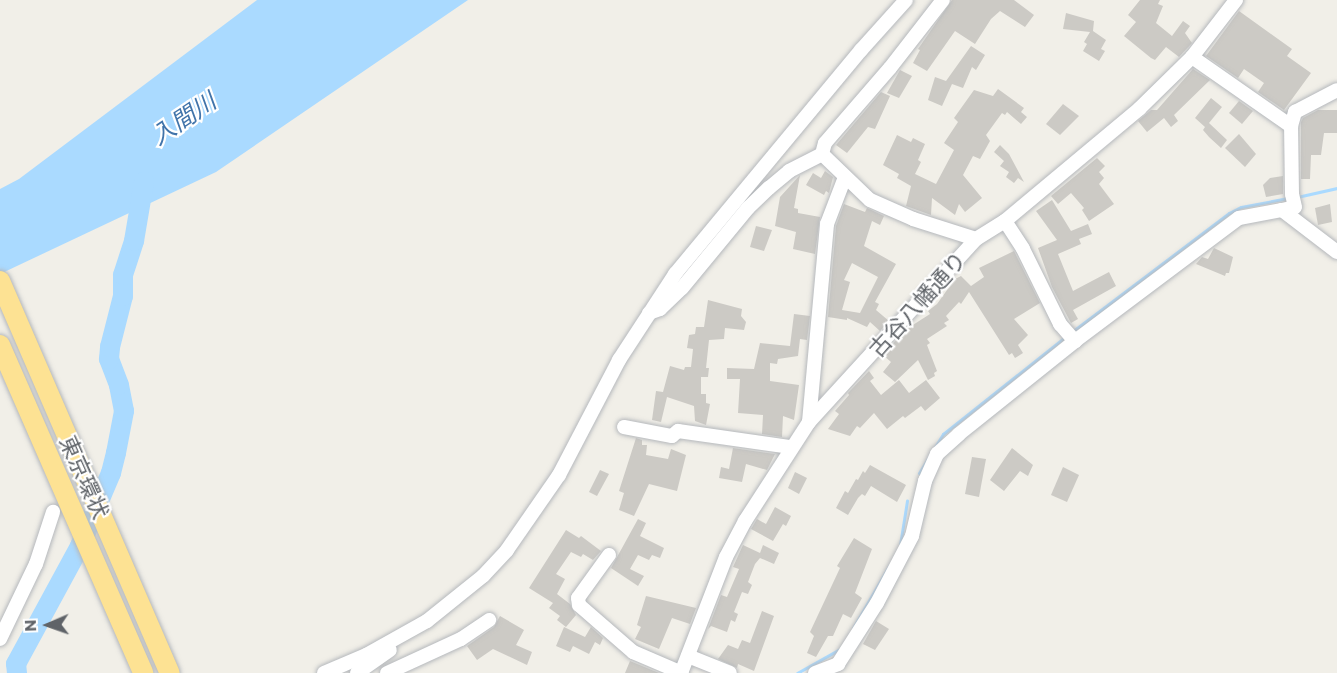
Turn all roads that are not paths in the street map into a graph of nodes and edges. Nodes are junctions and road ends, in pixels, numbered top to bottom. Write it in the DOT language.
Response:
graph roads {
  1 [pos="906,0"];
  2 [pos="943,0"];
  3 [pos="1236,0"];
  4 [pos="1192,57"];
  5 [pos="1337,90"];
  6 [pos="1292,126"];
  7 [pos="822,154"];
  8 [pos="845,177"];
  9 [pos="1282,210"];
  10 [pos="1005,221"];
  11 [pos="976,239"];
  12 [pos="1337,252"];
  13 [pos="0,281"];
  14 [pos="648,314"];
  15 [pos="1075,340"];
  16 [pos="0,345"];
  17 [pos="809,422"];
  18 [pos="624,427"];
  19 [pos="791,447"];
  20 [pos="53,512"];
  21 [pos="609,555"];
  22 [pos="489,620"];
  23 [pos="405,633"];
  24 [pos="0,639"];
  25 [pos="688,656"];
  26 [pos="143,673"];
  27 [pos="170,673"];
  28 [pos="324,673"];
  29 [pos="357,673"];
  30 [pos="387,673"];
  31 [pos="682,673"];
  32 [pos="730,673"];
  33 [pos="815,673"];
  1 -- 14 [label="street"];
  2 -- 7 [label="street"];
  3 -- 4 [label="street, 古谷八幡通り"];
  4 -- 6 [label="street"];
  4 -- 10 [label="street, 古谷八幡通り"];
  5 -- 6 [label="street"];
  6 -- 9 [label="street"];
  7 -- 8 [label="street"];
  7 -- 14 [label="street"];
  8 -- 11 [label="street"];
  8 -- 17 [label="street"];
  9 -- 12 [label="street"];
  9 -- 15 [label="street"];
  10 -- 11 [label="street, 古谷八幡通り"];
  10 -- 15 [label="street"];
  11 -- 17 [label="street, 古谷八幡通り"];
  13 -- 27 [label="highway, 東京環状"];
  14 -- 23 [label="street"];
  15 -- 33 [label="street"];
  16 -- 26 [label="highway, 東京環状"];
  17 -- 19 [label="street, 古谷八幡通り"];
  18 -- 19 [label="street"];
  19 -- 25 [label="street, 古谷八幡通り"];
  20 -- 24 [label="street"];
  21 -- 31 [label="street"];
  22 -- 30 [label="street"];
  23 -- 28 [label="street"];
  23 -- 29 [label="street"];
  25 -- 31 [label="street, 古谷八幡通り"];
  25 -- 32 [label="street"];
}
